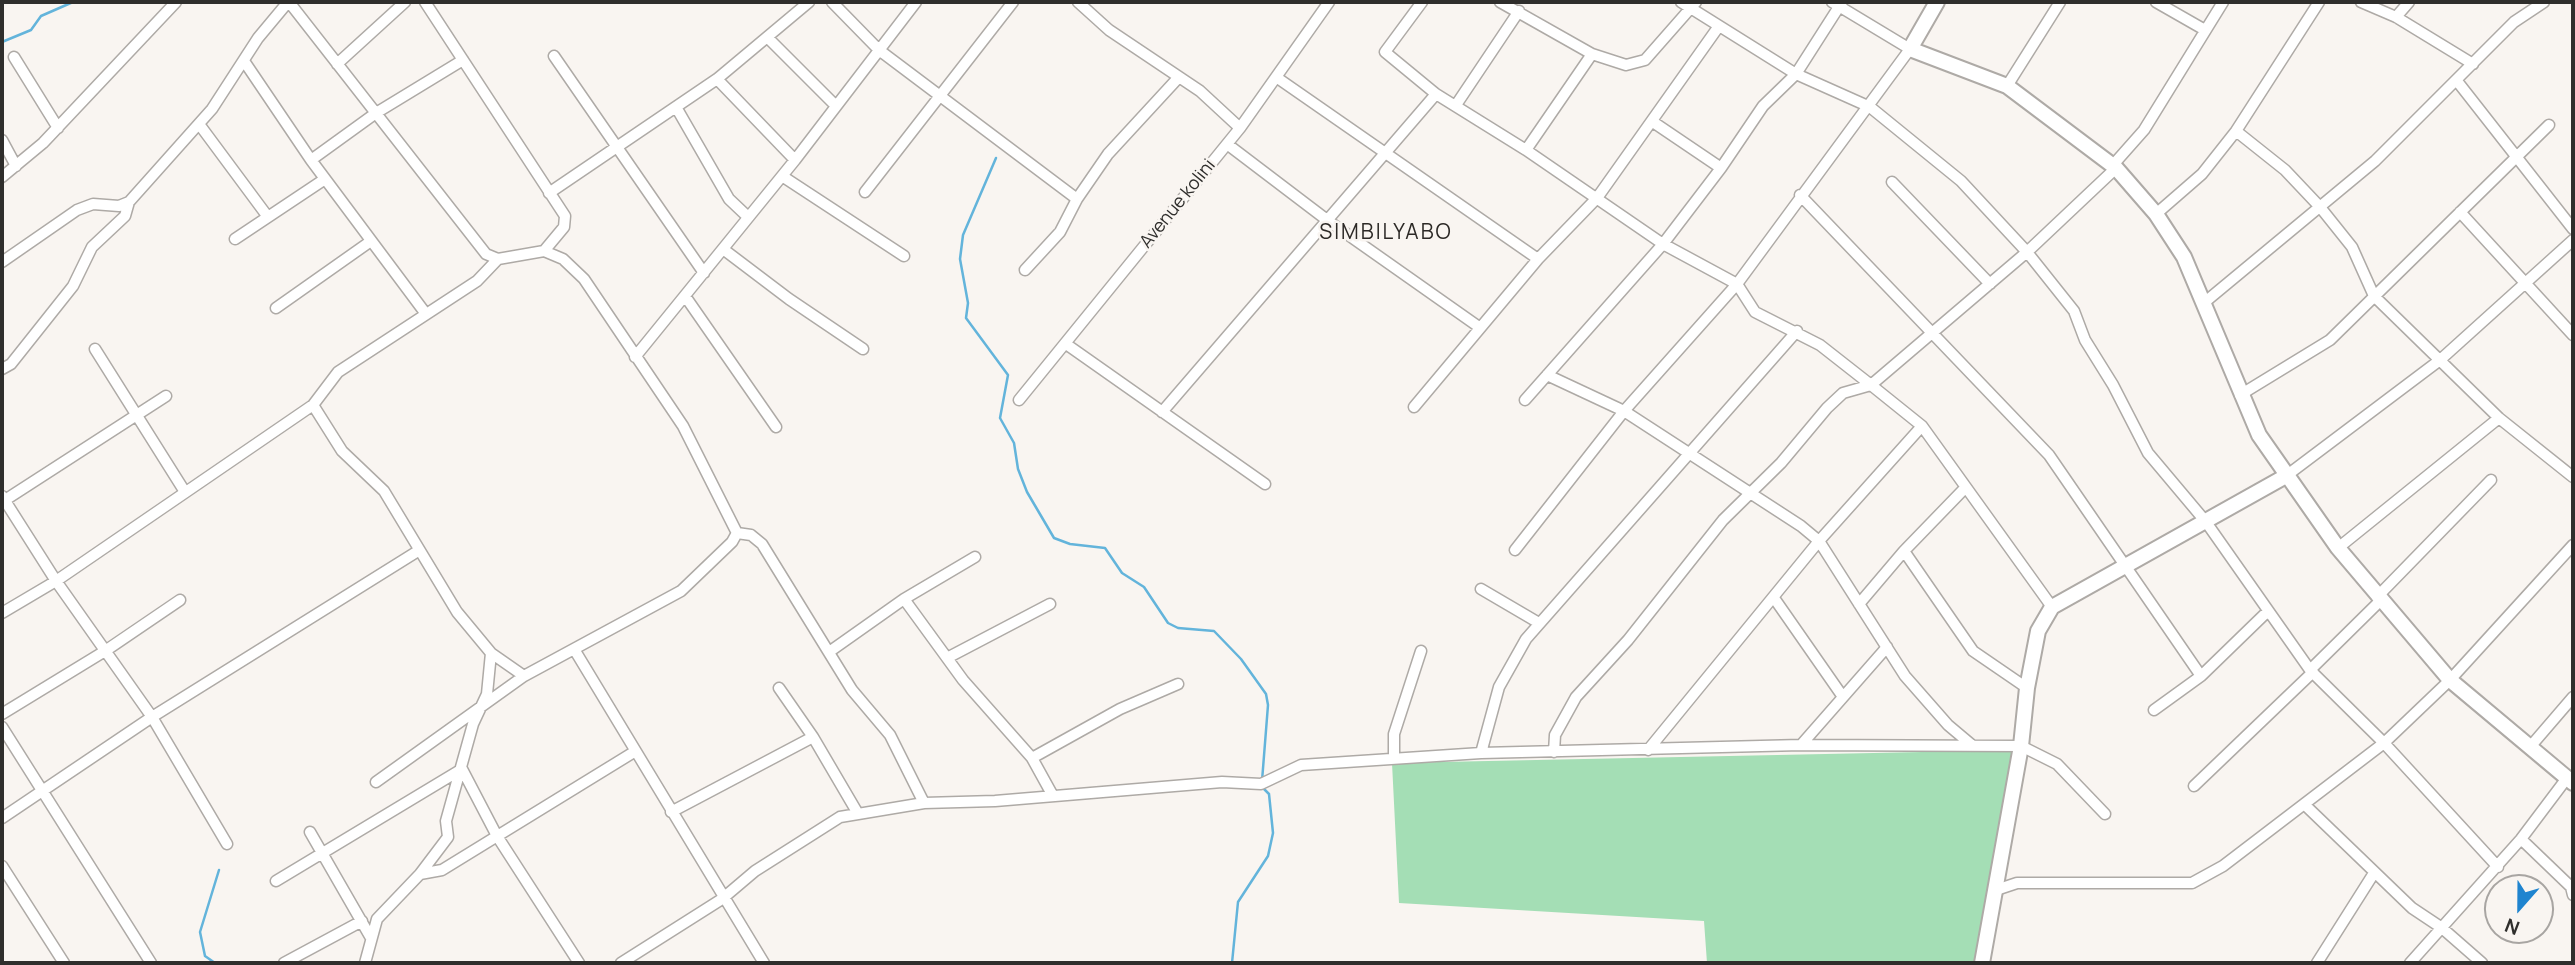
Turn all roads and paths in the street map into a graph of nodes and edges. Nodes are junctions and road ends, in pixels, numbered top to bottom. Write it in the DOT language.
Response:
graph roads {
  1 [pos="176,2"];
  2 [pos="288,2"];
  3 [pos="405,2"];
  4 [pos="425,2"];
  5 [pos="808,2"];
  6 [pos="832,2"];
  7 [pos="916,2"];
  8 [pos="1013,2"];
  9 [pos="1078,2"];
  10 [pos="1329,2"];
  11 [pos="1422,2"];
  12 [pos="1500,2"];
  13 [pos="1681,2"];
  14 [pos="1937,2"];
  15 [pos="2060,2"];
  16 [pos="2156,2"];
  17 [pos="2223,2"];
  18 [pos="2319,2"];
  19 [pos="2361,2"];
  20 [pos="2409,2"];
  21 [pos="2544,2"];
  22 [pos="1838,4"];
  23 [pos="1693,5"];
  24 [pos="1519,11"];
  25 [pos="2396,17"];
  26 [pos="1719,26"];
  27 [pos="2205,30"];
  28 [pos="768,38"];
  29 [pos="1910,49"];
  30 [pos="879,50"];
  31 [pos="1592,54"];
  32 [pos="14,57"];
  33 [pos="554,57"];
  34 [pos="463,60"];
  35 [pos="244,61"];
  36 [pos="337,64"];
  37 [pos="2473,64"];
  38 [pos="1796,74"];
  39 [pos="1179,77"];
  40 [pos="1276,77"];
  41 [pos="717,79"];
  42 [pos="2456,81"];
  43 [pos="2007,86"];
  44 [pos="1436,94"];
  45 [pos="940,97"];
  46 [pos="1456,105"];
  47 [pos="836,106"];
  48 [pos="676,107"];
  49 [pos="1870,107"];
  50 [pos="376,113"];
  51 [pos="1653,122"];
  52 [pos="199,124"];
  53 [pos="2549,125"];
  54 [pos="58,128"];
  55 [pos="1240,128"];
  56 [pos="2236,131"];
  57 [pos="2,140"];
  58 [pos="1227,144"];
  59 [pos="615,148"];
  60 [pos="1526,150"];
  61 [pos="1387,154"];
  62 [pos="2516,158"];
  63 [pos="311,160"];
  64 [pos="795,160"];
  65 [pos="16,166"];
  66 [pos="2114,167"];
  67 [pos="1721,168"];
  68 [pos="782,176"];
  69 [pos="2,177"];
  70 [pos="326,179"];
  71 [pos="1892,183"];
  72 [pos="865,192"];
  73 [pos="549,193"];
  74 [pos="1800,195"];
  75 [pos="1597,198"];
  76 [pos="1077,199"];
  77 [pos="129,202"];
  78 [pos="2320,207"];
  79 [pos="2460,212"];
  80 [pos="2156,214"];
  81 [pos="268,218"];
  82 [pos="748,218"];
  83 [pos="1327,220"];
  84 [pos="2573,229"];
  85 [pos="235,239"];
  86 [pos="2573,240"];
  87 [pos="371,241"];
  88 [pos="1662,244"];
  89 [pos="723,249"];
  90 [pos="544,251"];
  91 [pos="2027,253"];
  92 [pos="904,256"];
  93 [pos="1538,259"];
  94 [pos="498,260"];
  95 [pos="2,262"];
  96 [pos="1025,270"];
  97 [pos="704,273"];
  98 [pos="1737,284"];
  99 [pos="1990,284"];
  100 [pos="2527,284"];
  101 [pos="685,296"];
  102 [pos="2374,296"];
  103 [pos="2205,302"];
  104 [pos="276,308"];
  105 [pos="426,314"];
  106 [pos="1479,327"];
  107 [pos="1797,331"];
  108 [pos="1932,331"];
  109 [pos="2573,335"];
  110 [pos="1066,344"];
  111 [pos="95,349"];
  112 [pos="863,349"];
  113 [pos="635,357"];
  114 [pos="2440,360"];
  115 [pos="2,369"];
  116 [pos="1547,375"];
  117 [pos="1871,385"];
  118 [pos="2240,395"];
  119 [pos="166,396"];
  120 [pos="1019,400"];
  121 [pos="1525,400"];
  122 [pos="313,405"];
  123 [pos="1414,407"];
  124 [pos="1624,411"];
  125 [pos="1162,412"];
  126 [pos="138,415"];
  127 [pos="2499,418"];
  128 [pos="1922,426"];
  129 [pos="776,428"];
  130 [pos="1687,454"];
  131 [pos="2286,476"];
  132 [pos="2573,477"];
  133 [pos="2491,480"];
  134 [pos="1265,484"];
  135 [pos="1965,488"];
  136 [pos="186,492"];
  137 [pos="1750,492"];
  138 [pos="3,500"];
  139 [pos="2206,522"];
  140 [pos="737,533"];
  141 [pos="1819,541"];
  142 [pos="2573,545"];
  143 [pos="2338,548"];
  144 [pos="418,551"];
  145 [pos="1515,551"];
  146 [pos="1904,551"];
  147 [pos="975,557"];
  148 [pos="2127,566"];
  149 [pos="56,581"];
  150 [pos="1481,589"];
  151 [pos="1774,598"];
  152 [pos="904,599"];
  153 [pos="2379,599"];
  154 [pos="180,600"];
  155 [pos="1050,604"];
  156 [pos="1859,604"];
  157 [pos="2052,607"];
  158 [pos="2268,611"];
  159 [pos="2,613"];
  160 [pos="1539,622"];
  161 [pos="1887,647"];
  162 [pos="574,649"];
  163 [pos="105,651"];
  164 [pos="1421,651"];
  165 [pos="828,652"];
  166 [pos="491,653"];
  167 [pos="947,658"];
  168 [pos="2311,671"];
  169 [pos="524,676"];
  170 [pos="2201,676"];
  171 [pos="2450,680"];
  172 [pos="1178,684"];
  173 [pos="779,688"];
  174 [pos="2027,688"];
  175 [pos="1843,697"];
  176 [pos="2573,697"];
  177 [pos="482,707"];
  178 [pos="2154,710"];
  179 [pos="2,714"];
  180 [pos="152,717"];
  181 [pos="2,726"];
  182 [pos="813,737"];
  183 [pos="2384,743"];
  184 [pos="1801,744"];
  185 [pos="1973,746"];
  186 [pos="2021,746"];
  187 [pos="2530,747"];
  188 [pos="1648,750"];
  189 [pos="634,752"];
  190 [pos="1554,752"];
  191 [pos="1481,753"];
  192 [pos="1394,757"];
  193 [pos="1032,758"];
  194 [pos="462,769"];
  195 [pos="2570,780"];
  196 [pos="376,782"];
  197 [pos="2194,786"];
  198 [pos="43,793"];
  199 [pos="1053,796"];
  200 [pos="924,803"];
  201 [pos="2305,805"];
  202 [pos="671,812"];
  203 [pos="857,812"];
  204 [pos="2105,814"];
  205 [pos="2,818"];
  206 [pos="310,832"];
  207 [pos="496,836"];
  208 [pos="2521,839"];
  209 [pos="227,844"];
  210 [pos="323,853"];
  211 [pos="2,866"];
  212 [pos="2498,867"];
  213 [pos="2374,873"];
  214 [pos="421,874"];
  215 [pos="276,881"];
  216 [pos="1996,890"];
  217 [pos="2573,895"];
  218 [pos="722,899"];
  219 [pos="362,922"];
  220 [pos="2442,928"];
  221 [pos="371,938"];
  222 [pos="64,963"];
  223 [pos="151,963"];
  224 [pos="284,963"];
  225 [pos="365,963"];
  226 [pos="579,963"];
  227 [pos="621,963"];
  228 [pos="764,963"];
  229 [pos="1982,963"];
  230 [pos="2317,963"];
  231 [pos="2410,963"];
  232 [pos="2482,963"];
  1 -- 54 [label="street"];
  2 -- 35 [label="street"];
  2 -- 36 [label="street"];
  3 -- 36 [label="street"];
  4 -- 34 [label="street"];
  5 -- 28 [label="street"];
  6 -- 30 [label="street"];
  7 -- 30 [label="street"];
  8 -- 45 [label="street"];
  9 -- 39 [label="street"];
  10 -- 40 [label="street, Avenue kolini"];
  11 -- 44 [label="street"];
  12 -- 24 [label="street"];
  13 -- 23 [label="street"];
  14 -- 29 [label="street"];
  15 -- 43 [label="street"];
  16 -- 27 [label="street"];
  17 -- 27 [label="street"];
  18 -- 56 [label="street"];
  19 -- 25 [label="street"];
  20 -- 25 [label="street"];
  21 -- 37 [label="street"];
  22 -- 29 [label="street"];
  22 -- 38 [label="street"];
  23 -- 26 [label="street"];
  23 -- 31 [label="street"];
  24 -- 31 [label="street"];
  24 -- 46 [label="street"];
  25 -- 37 [label="street"];
  26 -- 38 [label="street"];
  26 -- 51 [label="street"];
  27 -- 66 [label="street"];
  28 -- 41 [label="street"];
  28 -- 47 [label="street"];
  29 -- 43 [label="street"];
  29 -- 49 [label="street"];
  30 -- 45 [label="street"];
  30 -- 47 [label="street"];
  31 -- 60 [label="street"];
  32 -- 54 [label="street"];
  33 -- 59 [label="street"];
  34 -- 50 [label="street"];
  34 -- 73 [label="street"];
  35 -- 52 [label="street"];
  35 -- 63 [label="street"];
  36 -- 50 [label="street"];
  37 -- 42 [label="street"];
  38 -- 49 [label="street"];
  38 -- 67 [label="street"];
  39 -- 55 [label="street"];
  39 -- 76 [label="street"];
  40 -- 55 [label="street, Avenue kolini"];
  40 -- 61 [label="street"];
  41 -- 48 [label="street"];
  41 -- 64 [label="street"];
  42 -- 62 [label="street"];
  42 -- 78 [label="street"];
  43 -- 66 [label="street"];
  44 -- 46 [label="street"];
  44 -- 61 [label="street"];
  45 -- 72 [label="street"];
  45 -- 76 [label="street"];
  46 -- 60 [label="street"];
  47 -- 64 [label="street"];
  48 -- 59 [label="street"];
  48 -- 82 [label="street"];
  49 -- 74 [label="street"];
  49 -- 91 [label="street"];
  50 -- 63 [label="street"];
  50 -- 94 [label="street"];
  51 -- 67 [label="street"];
  51 -- 75 [label="street"];
  52 -- 77 [label="street"];
  52 -- 81 [label="street"];
  53 -- 62 [label="street"];
  54 -- 65 [label="street"];
  55 -- 58 [label="street, Avenue kolini"];
  56 -- 78 [label="street"];
  56 -- 80 [label="street"];
  57 -- 65 [label="street"];
  58 -- 83 [label="street"];
  58 -- 110 [label="street, Avenue kolini"];
  59 -- 73 [label="street"];
  59 -- 97 [label="street"];
  60 -- 75 [label="street"];
  61 -- 83 [label="street"];
  61 -- 93 [label="street"];
  62 -- 79 [label="street"];
  62 -- 84 [label="street"];
  63 -- 70 [label="street"];
  64 -- 68 [label="street"];
  65 -- 69 [label="street"];
  66 -- 80 [label="street"];
  66 -- 91 [label="street"];
  67 -- 88 [label="street"];
  68 -- 82 [label="street"];
  68 -- 92 [label="street"];
  70 -- 81 [label="street"];
  70 -- 87 [label="street"];
  71 -- 99 [label="street"];
  73 -- 90 [label="street"];
  74 -- 98 [label="street"];
  74 -- 108 [label="street"];
  75 -- 88 [label="street"];
  75 -- 93 [label="street"];
  76 -- 96 [label="street"];
  77 -- 95 [label="street"];
  77 -- 115 [label="street"];
  78 -- 102 [label="street"];
  78 -- 103 [label="street"];
  79 -- 100 [label="street"];
  79 -- 102 [label="street"];
  80 -- 103 [label="street"];
  81 -- 85 [label="street"];
  82 -- 89 [label="street"];
  83 -- 106 [label="street"];
  83 -- 125 [label="street"];
  86 -- 100 [label="street"];
  87 -- 104 [label="street"];
  87 -- 105 [label="street"];
  88 -- 98 [label="street"];
  88 -- 116 [label="street"];
  89 -- 97 [label="street"];
  89 -- 112 [label="street"];
  90 -- 94 [label="street"];
  90 -- 113 [label="street"];
  91 -- 99 [label="street"];
  91 -- 139 [label="street"];
  93 -- 106 [label="street"];
  94 -- 105 [label="street"];
  97 -- 101 [label="street"];
  98 -- 107 [label="street"];
  98 -- 124 [label="street"];
  99 -- 108 [label="street"];
  100 -- 109 [label="street"];
  100 -- 114 [label="street"];
  101 -- 113 [label="street"];
  101 -- 129 [label="street"];
  102 -- 114 [label="street"];
  102 -- 118 [label="street"];
  103 -- 118 [label="street"];
  105 -- 122 [label="street"];
  106 -- 123 [label="street"];
  107 -- 117 [label="street"];
  107 -- 130 [label="street"];
  108 -- 117 [label="street"];
  108 -- 148 [label="street"];
  110 -- 120 [label="street, Avenue kolini"];
  110 -- 125 [label="street"];
  111 -- 126 [label="street"];
  113 -- 140 [label="street"];
  114 -- 127 [label="street"];
  114 -- 131 [label="street"];
  116 -- 121 [label="street"];
  116 -- 124 [label="street"];
  117 -- 128 [label="street"];
  117 -- 137 [label="street"];
  118 -- 131 [label="street"];
  119 -- 126 [label="street"];
  122 -- 136 [label="street"];
  122 -- 144 [label="street"];
  124 -- 130 [label="street"];
  124 -- 145 [label="street"];
  125 -- 134 [label="street"];
  126 -- 136 [label="street"];
  126 -- 138 [label="street"];
  127 -- 132 [label="street"];
  127 -- 143 [label="street"];
  128 -- 135 [label="street"];
  128 -- 141 [label="street"];
  130 -- 137 [label="street"];
  130 -- 160 [label="street"];
  131 -- 139 [label="street"];
  131 -- 143 [label="street"];
  133 -- 153 [label="street"];
  135 -- 146 [label="street"];
  135 -- 157 [label="street"];
  136 -- 149 [label="street"];
  137 -- 141 [label="street"];
  137 -- 190 [label="street"];
  138 -- 149 [label="street"];
  139 -- 148 [label="street"];
  139 -- 158 [label="street"];
  140 -- 162 [label="street"];
  140 -- 165 [label="street"];
  141 -- 151 [label="street"];
  141 -- 156 [label="street"];
  142 -- 171 [label="street"];
  143 -- 153 [label="street"];
  144 -- 166 [label="street"];
  144 -- 180 [label="street"];
  146 -- 156 [label="street"];
  146 -- 174 [label="street"];
  147 -- 152 [label="street"];
  148 -- 157 [label="street"];
  148 -- 170 [label="street"];
  149 -- 159 [label="street"];
  149 -- 163 [label="street"];
  150 -- 160 [label="street"];
  151 -- 175 [label="street"];
  151 -- 188 [label="street"];
  152 -- 165 [label="street"];
  152 -- 167 [label="street"];
  153 -- 168 [label="street"];
  153 -- 171 [label="street"];
  154 -- 163 [label="street"];
  155 -- 167 [label="street"];
  156 -- 161 [label="street"];
  157 -- 174 [label="street"];
  158 -- 168 [label="street"];
  158 -- 170 [label="street"];
  160 -- 191 [label="street"];
  161 -- 175 [label="street"];
  161 -- 185 [label="street"];
  162 -- 169 [label="street"];
  162 -- 189 [label="street"];
  163 -- 179 [label="street"];
  163 -- 180 [label="street"];
  164 -- 192 [label="street"];
  165 -- 200 [label="street"];
  166 -- 169 [label="street"];
  166 -- 177 [label="street"];
  167 -- 193 [label="street"];
  168 -- 183 [label="street"];
  168 -- 197 [label="street"];
  169 -- 177 [label="street"];
  170 -- 178 [label="street"];
  171 -- 183 [label="street"];
  171 -- 187 [label="street"];
  172 -- 193 [label="street"];
  173 -- 182 [label="street"];
  174 -- 186 [label="street"];
  175 -- 184 [label="street"];
  176 -- 187 [label="street"];
  177 -- 194 [label="street"];
  177 -- 196 [label="street"];
  180 -- 198 [label="street"];
  180 -- 209 [label="street"];
  181 -- 198 [label="street"];
  182 -- 202 [label="street"];
  182 -- 203 [label="street"];
  183 -- 201 [label="street"];
  183 -- 212 [label="street"];
  184 -- 185 [label="street"];
  184 -- 188 [label="street"];
  185 -- 186 [label="street"];
  186 -- 204 [label="street"];
  186 -- 216 [label="street"];
  187 -- 195 [label="street"];
  188 -- 190 [label="street"];
  189 -- 202 [label="street"];
  189 -- 207 [label="street"];
  190 -- 191 [label="street"];
  191 -- 192 [label="street"];
  192 -- 199 [label="street"];
  193 -- 199 [label="street"];
  194 -- 207 [label="street"];
  194 -- 210 [label="street"];
  194 -- 214 [label="street"];
  195 -- 208 [label="street"];
  198 -- 205 [label="street"];
  198 -- 223 [label="street"];
  199 -- 200 [label="street"];
  200 -- 203 [label="street"];
  201 -- 213 [label="street"];
  201 -- 216 [label="street"];
  202 -- 218 [label="street"];
  203 -- 218 [label="street"];
  206 -- 210 [label="street"];
  207 -- 214 [label="street"];
  207 -- 226 [label="street"];
  208 -- 212 [label="street"];
  208 -- 217 [label="street"];
  210 -- 215 [label="street"];
  210 -- 219 [label="street"];
  211 -- 222 [label="street"];
  212 -- 220 [label="street"];
  213 -- 220 [label="street"];
  213 -- 230 [label="street"];
  214 -- 221 [label="street"];
  216 -- 229 [label="street"];
  218 -- 227 [label="street"];
  218 -- 228 [label="street"];
  219 -- 221 [label="street"];
  219 -- 224 [label="street"];
  220 -- 231 [label="street"];
  220 -- 232 [label="street"];
  221 -- 225 [label="street"];
}
